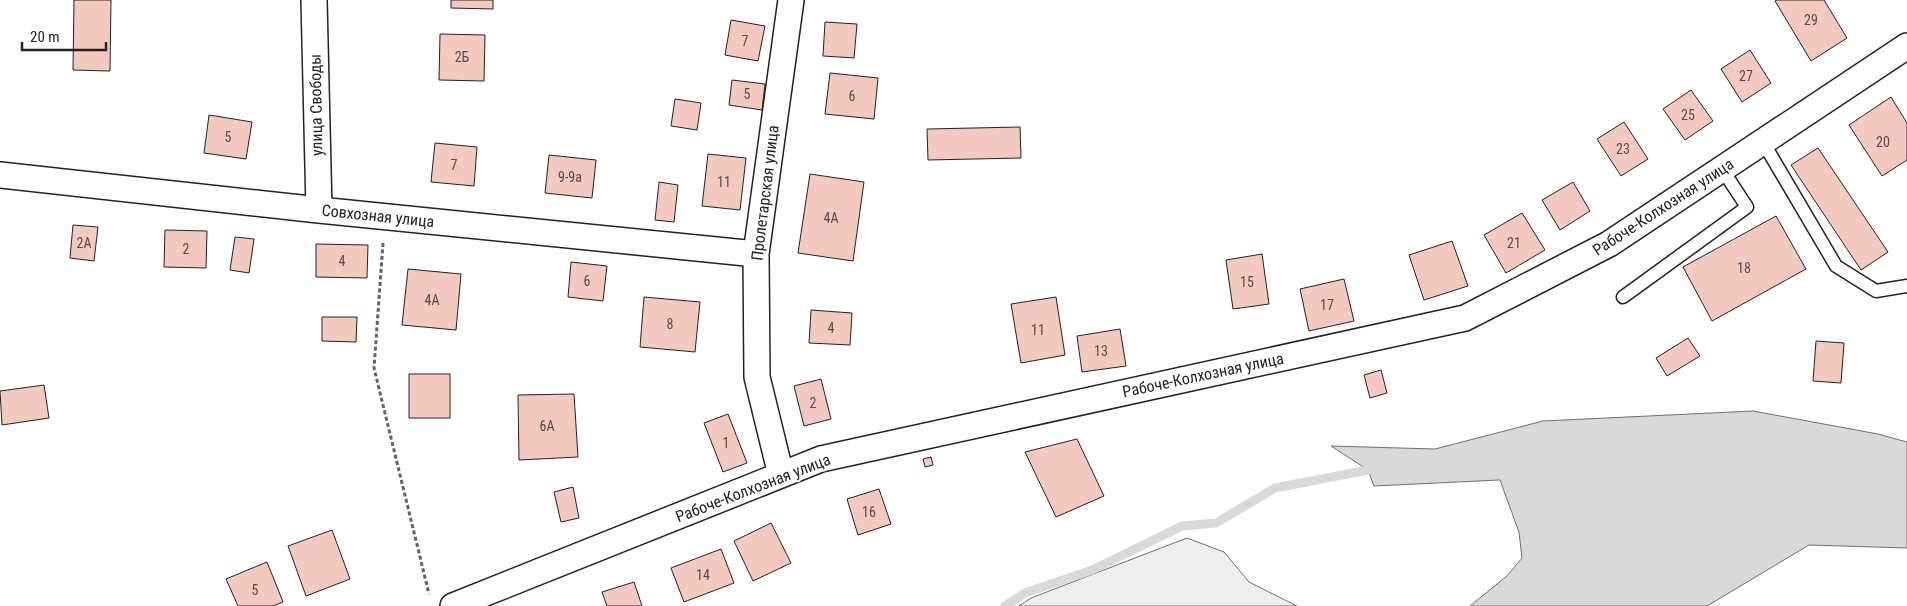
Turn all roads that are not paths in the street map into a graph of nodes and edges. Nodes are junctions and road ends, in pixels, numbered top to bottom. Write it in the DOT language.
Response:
graph roads {
  1 [pos="314,0"];
  2 [pos="790,0"];
  3 [pos="1907,46"];
  4 [pos="1763,142"];
  5 [pos="1722,169"];
  6 [pos="0,175"];
  7 [pos="318,210"];
  8 [pos="756,254"];
  9 [pos="1907,286"];
  10 [pos="1624,297"];
  11 [pos="781,475"];
  12 [pos="453,606"];
  1 -- 7 [label="street, улица Свободы"];
  2 -- 8 [label="street, Пролетарская улица"];
  3 -- 4 [label="street, Рабоче-Колхозная улица"];
  4 -- 5 [label="street, Рабоче-Колхозная улица"];
  4 -- 9 [label="lane"];
  5 -- 10 [label="lane"];
  5 -- 11 [label="street, Рабоче-Колхозная улица"];
  6 -- 7 [label="street, Совхозная улица"];
  7 -- 8 [label="street, Совхозная улица"];
  8 -- 11 [label="street, Пролетарская улица"];
  11 -- 12 [label="street, Рабоче-Колхозная улица"];
}
